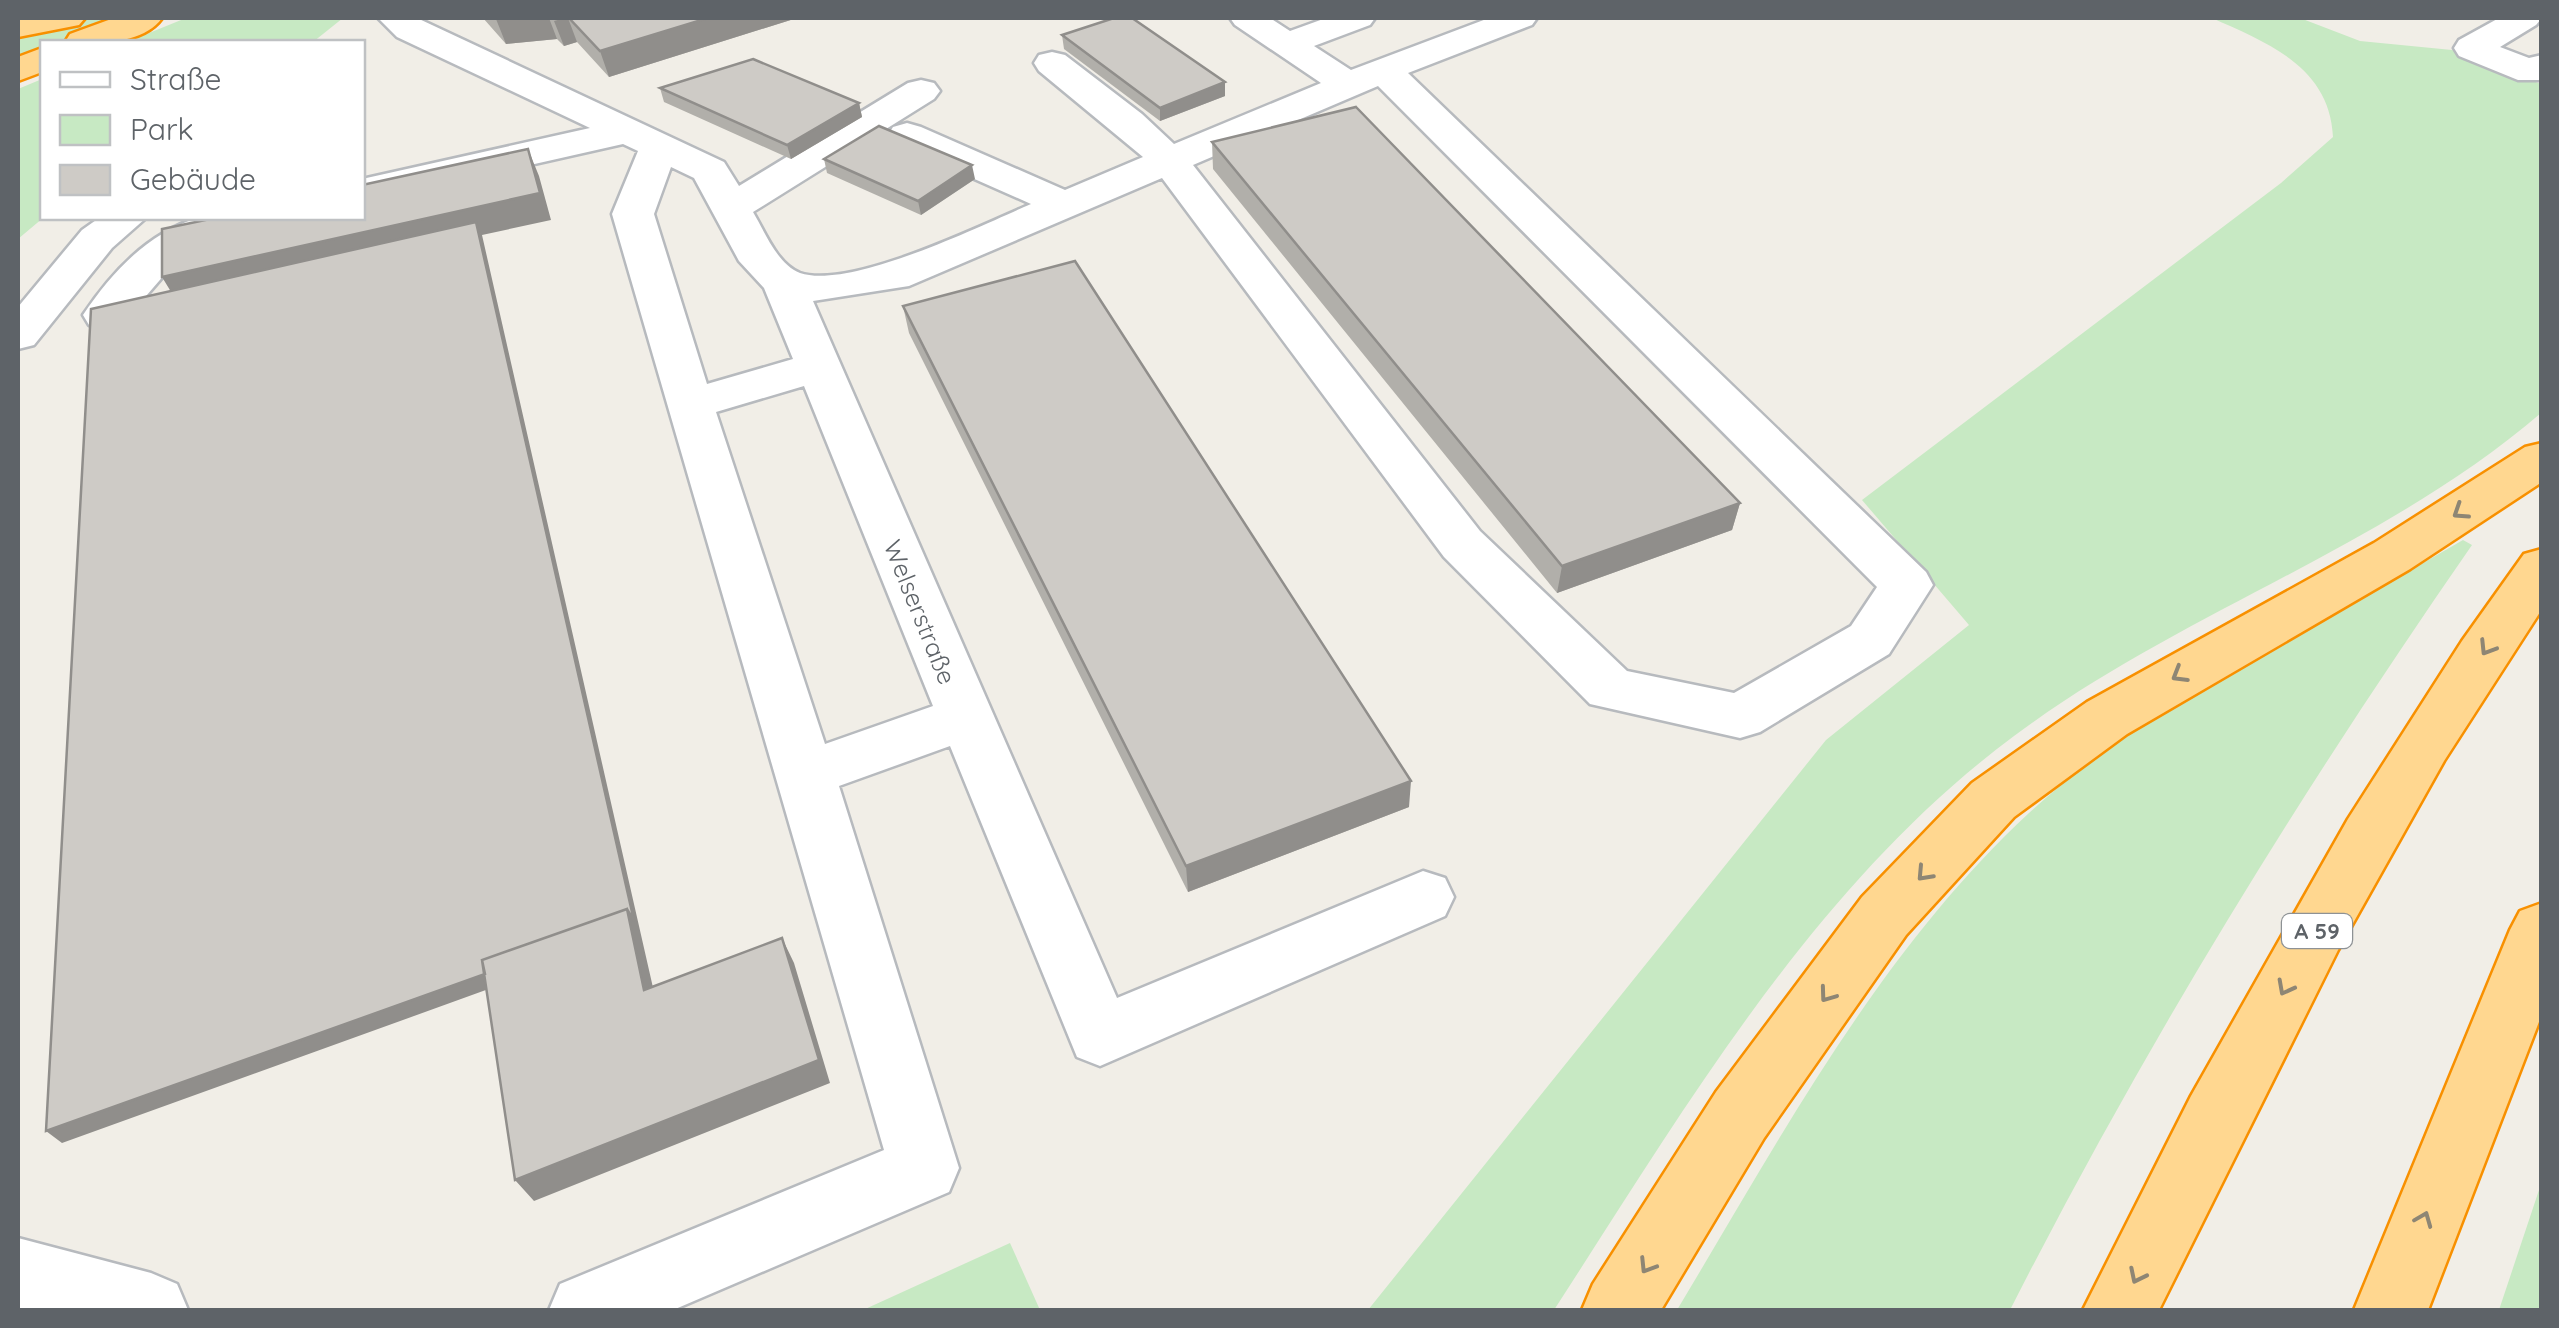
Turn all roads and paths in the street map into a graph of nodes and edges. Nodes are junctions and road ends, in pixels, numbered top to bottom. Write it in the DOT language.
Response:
graph roads {
  1 [pos="68,18"];
  2 [pos="144,18"];
  3 [pos="1247,18"];
  4 [pos="1358,18"];
  5 [pos="1520,18"];
  6 [pos="2524,18"];
  7 [pos="386,23"];
  8 [pos="18,26"];
  9 [pos="88,40"];
  10 [pos="1287,44"];
  11 [pos="1052,63"];
  12 [pos="2542,66"];
  13 [pos="1366,78"];
  14 [pos="921,91"];
  15 [pos="907,135"];
  16 [pos="643,138"];
  17 [pos="1168,161"];
  18 [pos="365,190"];
  19 [pos="1064,204"];
  20 [pos="731,208"];
  21 [pos="121,220"];
  22 [pos="237,220"];
  23 [pos="784,283"];
  24 [pos="105,314"];
  25 [pos="18,335"];
  26 [pos="820,367"];
  27 [pos="690,404"];
  28 [pos="2542,458"];
  29 [pos="2542,567"];
  30 [pos="964,718"];
  31 [pos="806,774"];
  32 [pos="1422,897"];
  33 [pos="2542,930"];
  34 [pos="18,1275"];
  35 [pos="151,1310"];
  36 [pos="586,1310"];
  37 [pos="1619,1310"];
  38 [pos="2120,1310"];
  39 [pos="2391,1310"];
  1 -- 8 [label="highway"];
  2 -- 9 [label="highway"];
  3 -- 10 [label="street"];
  4 -- 10 [label="street"];
  5 -- 13 [label="street"];
  6 -- 12 [label="street"];
  7 -- 16 [label="street, Welserstraße"];
  10 -- 13 [label="street"];
  11 -- 17 [label="street"];
  13 -- 17 [label="street"];
  13 -- 17 [label="street"];
  14 -- 20 [label="street"];
  15 -- 19 [label="street"];
  16 -- 18 [label="street"];
  16 -- 20 [label="street, Welserstraße"];
  16 -- 27 [label="street"];
  17 -- 19 [label="street"];
  19 -- 23 [label="street"];
  20 -- 23 [label="street, Welserstraße"];
  21 -- 25 [label="street"];
  22 -- 24 [label="street"];
  23 -- 26 [label="street, Welserstraße"];
  26 -- 27 [label="street"];
  26 -- 30 [label="street, Welserstraße"];
  27 -- 31 [label="street"];
  28 -- 37 [label="highway, one-way"];
  29 -- 38 [label="highway, A 59, one-way"];
  30 -- 31 [label="street"];
  30 -- 32 [label="street, Welserstraße"];
  31 -- 36 [label="street"];
  39 -- 33 [label="highway, one-way"];
  34 -- 35 [label="street"];
}
